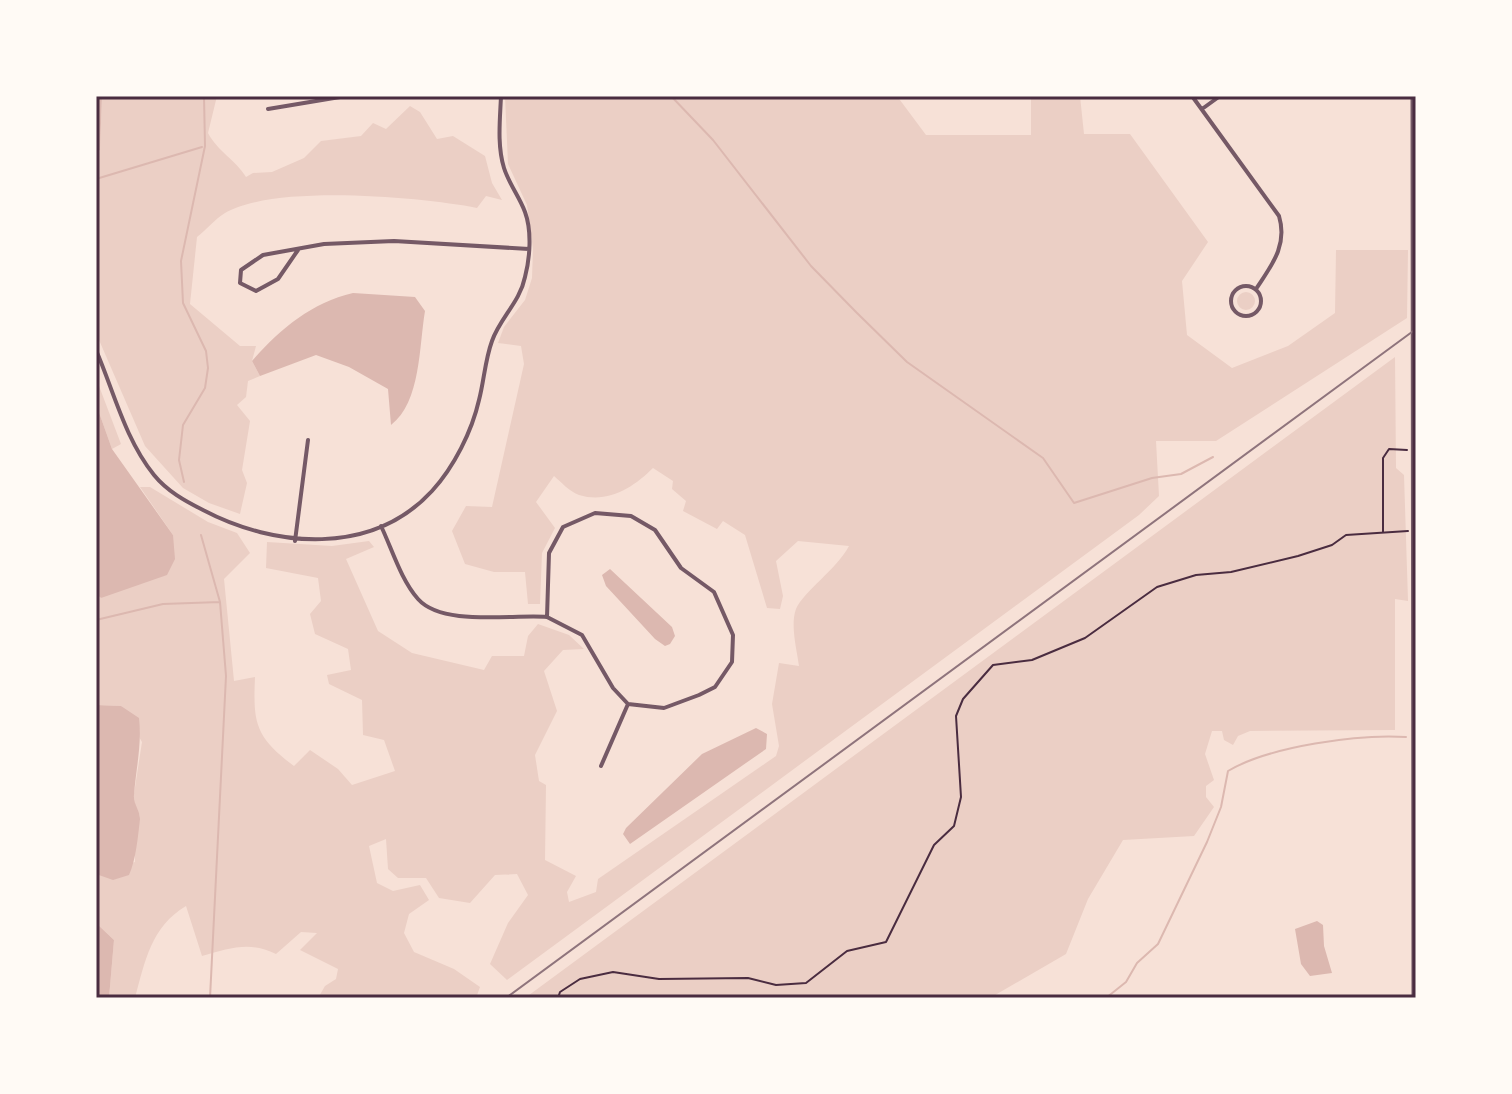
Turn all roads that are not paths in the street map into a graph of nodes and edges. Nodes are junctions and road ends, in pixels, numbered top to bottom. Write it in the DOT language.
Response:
graph roads {
  1 [pos="346,96"];
  2 [pos="501,96"];
  3 [pos="1192,96"];
  4 [pos="1220,96"];
  5 [pos="1413,96"];
  6 [pos="268,109"];
  7 [pos="1202,109"];
  8 [pos="529,249"];
  9 [pos="298,250"];
  10 [pos="1256,289"];
  11 [pos="96,350"];
  12 [pos="308,440"];
  13 [pos="1415,440"];
  14 [pos="381,526"];
  15 [pos="1415,530"];
  16 [pos="295,541"];
  17 [pos="547,617"];
  18 [pos="628,704"];
  19 [pos="601,766"];
  20 [pos="1414,998"];
  1 -- 6 [label="street"];
  2 -- 8 [label="street"];
  3 -- 7 [label="street"];
  4 -- 7 [label="street"];
  5 -- 13 [label="street"];
  7 -- 10 [label="street"];
  8 -- 9 [label="street"];
  8 -- 14 [label="street"];
  9 -- 9 [label="street"];
  10 -- 10 [label="street"];
  11 -- 16 [label="street"];
  12 -- 16 [label="street"];
  13 -- 15 [label="street"];
  14 -- 16 [label="street"];
  14 -- 17 [label="street"];
  15 -- 20 [label="street"];
  17 -- 18 [label="street"];
  17 -- 18 [label="street"];
  18 -- 19 [label="street"];
}
